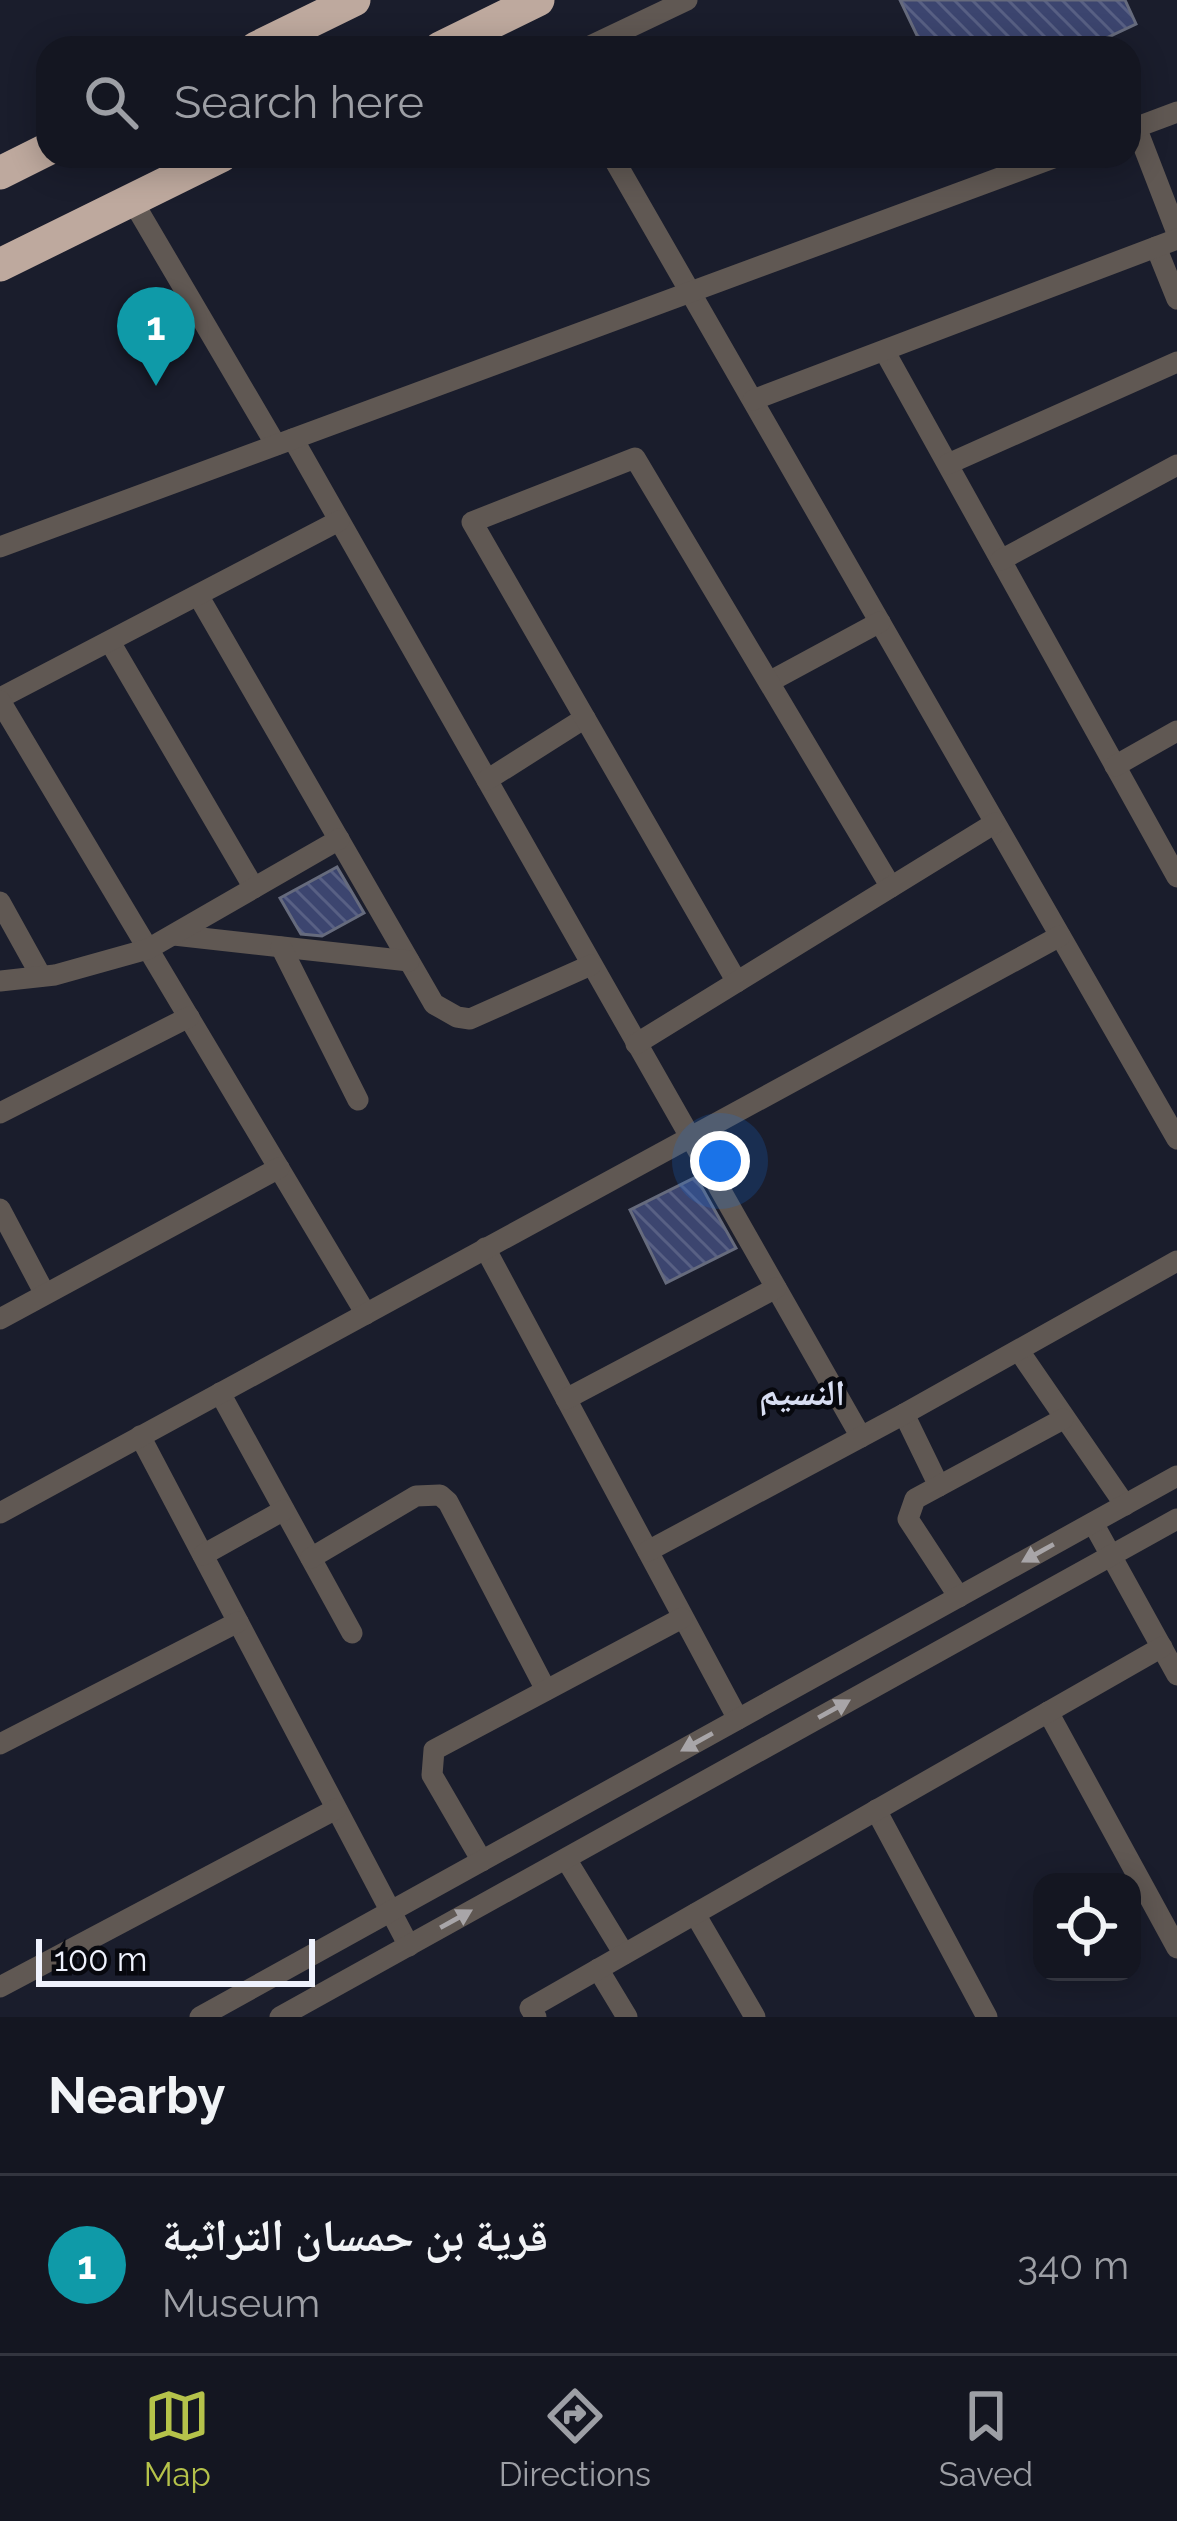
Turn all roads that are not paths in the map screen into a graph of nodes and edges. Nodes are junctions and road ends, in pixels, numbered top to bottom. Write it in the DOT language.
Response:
graph roads {
  1 [pos="354,0"];
  2 [pos="538,0"];
  3 [pos="687,0"];
  4 [pos="280,36"];
  5 [pos="464,36"];
  6 [pos="611,36"];
  7 [pos="1177,112"];
  8 [pos="1141,126"];
  9 [pos="1141,153"];
  10 [pos="36,155"];
  11 [pos="197,168"];
  12 [pos="619,168"];
  13 [pos="1027,168"];
  14 [pos="0,173"];
  15 [pos="132,200"];
  16 [pos="1170,239"];
  17 [pos="0,265"];
  18 [pos="691,292"];
  19 [pos="1177,299"];
  20 [pos="885,352"];
  21 [pos="1177,362"];
  22 [pos="753,400"];
  23 [pos="285,442"];
  24 [pos="948,464"];
  25 [pos="1177,465"];
  26 [pos="339,520"];
  27 [pos="0,547"];
  28 [pos="1001,560"];
  29 [pos="200,597"];
  30 [pos="880,622"];
  31 [pos="110,642"];
  32 [pos="769,682"];
  33 [pos="0,700"];
  34 [pos="584,718"];
  35 [pos="1177,731"];
  36 [pos="1115,766"];
  37 [pos="487,780"];
  38 [pos="995,823"];
  39 [pos="339,839"];
  40 [pos="1177,878"];
  41 [pos="891,887"];
  42 [pos="254,888"];
  43 [pos="0,902"];
  44 [pos="173,935"];
  45 [pos="1060,936"];
  46 [pos="281,947"];
  47 [pos="148,949"];
  48 [pos="409,961"];
  49 [pos="591,964"];
  50 [pos="40,976"];
  51 [pos="0,981"];
  52 [pos="736,982"];
  53 [pos="189,1017"];
  54 [pos="636,1044"];
  55 [pos="358,1100"];
  56 [pos="0,1113"];
  57 [pos="1173,1126"];
  58 [pos="689,1137"];
  59 [pos="279,1168"];
  60 [pos="0,1209"];
  61 [pos="485,1248"];
  62 [pos="1177,1261"];
  63 [pos="776,1288"];
  64 [pos="45,1294"];
  65 [pos="366,1314"];
  66 [pos="0,1318"];
  67 [pos="1019,1351"];
  68 [pos="220,1393"];
  69 [pos="566,1399"];
  70 [pos="904,1414"];
  71 [pos="1063,1419"];
  72 [pos="140,1436"];
  73 [pos="861,1437"];
  74 [pos="1177,1476"];
  75 [pos="939,1486"];
  76 [pos="1125,1505"];
  77 [pos="1,1509"];
  78 [pos="284,1510"];
  79 [pos="1177,1519"];
  80 [pos="1093,1523"];
  81 [pos="648,1551"];
  82 [pos="203,1556"];
  83 [pos="1111,1556"];
  84 [pos="311,1558"];
  85 [pos="959,1597"];
  86 [pos="682,1618"];
  87 [pos="238,1622"];
  88 [pos="352,1633"];
  89 [pos="1162,1647"];
  90 [pos="1177,1675"];
  91 [pos="546,1690"];
  92 [pos="1048,1712"];
  93 [pos="738,1719"];
  94 [pos="0,1744"];
  95 [pos="336,1809"];
  96 [pos="876,1810"];
  97 [pos="566,1858"];
  98 [pos="482,1861"];
  99 [pos="391,1912"];
  100 [pos="695,1914"];
  101 [pos="409,1946"];
  102 [pos="1177,1948"];
  103 [pos="624,1954"];
  104 [pos="598,1970"];
  105 [pos="0,1987"];
  106 [pos="306,2011"];
  107 [pos="200,2017"];
  108 [pos="280,2017"];
  109 [pos="536,2017"];
  110 [pos="627,2017"];
  111 [pos="755,2017"];
  112 [pos="987,2017"];
  1 -- 4 [label="highway"];
  2 -- 5 [label="highway"];
  3 -- 6 [label="street"];
  7 -- 8 [label="street"];
  9 -- 16 [label="street"];
  10 -- 14 [label="highway"];
  11 -- 15 [label="highway"];
  12 -- 18 [label="street"];
  13 -- 18 [label="street"];
  15 -- 17 [label="highway"];
  15 -- 23 [label="street"];
  16 -- 19 [label="street"];
  16 -- 20 [label="street"];
  18 -- 22 [label="street"];
  18 -- 23 [label="street"];
  20 -- 22 [label="street"];
  20 -- 24 [label="street"];
  21 -- 24 [label="street"];
  22 -- 30 [label="street"];
  23 -- 26 [label="street"];
  23 -- 27 [label="street"];
  24 -- 28 [label="street"];
  25 -- 28 [label="street"];
  26 -- 29 [label="street"];
  26 -- 37 [label="street"];
  28 -- 36 [label="street"];
  29 -- 31 [label="street"];
  29 -- 39 [label="street"];
  30 -- 32 [label="street"];
  30 -- 38 [label="street"];
  31 -- 33 [label="street"];
  31 -- 42 [label="street"];
  32 -- 34 [label="street"];
  32 -- 41 [label="street"];
  33 -- 47 [label="street"];
  34 -- 37 [label="street"];
  34 -- 52 [label="street"];
  35 -- 36 [label="street"];
  36 -- 40 [label="street"];
  37 -- 49 [label="street"];
  38 -- 41 [label="street"];
  38 -- 45 [label="street"];
  39 -- 42 [label="street"];
  39 -- 48 [label="street"];
  41 -- 52 [label="street"];
  42 -- 44 [label="street"];
  43 -- 50 [label="street"];
  44 -- 46 [label="street"];
  44 -- 47 [label="street"];
  45 -- 57 [label="street"];
  45 -- 58 [label="street"];
  46 -- 48 [label="street"];
  46 -- 55 [label="street"];
  47 -- 50 [label="street"];
  47 -- 53 [label="street"];
  48 -- 49 [label="street"];
  49 -- 54 [label="street"];
  50 -- 51 [label="street"];
  52 -- 54 [label="street"];
  53 -- 56 [label="street"];
  53 -- 59 [label="street"];
  54 -- 58 [label="street"];
  58 -- 61 [label="street"];
  58 -- 63 [label="street"];
  59 -- 64 [label="street"];
  59 -- 65 [label="street"];
  60 -- 64 [label="street"];
  61 -- 65 [label="street"];
  61 -- 69 [label="street"];
  62 -- 67 [label="street"];
  63 -- 69 [label="street"];
  63 -- 73 [label="street"];
  64 -- 66 [label="street"];
  65 -- 68 [label="street"];
  67 -- 70 [label="street"];
  67 -- 71 [label="street"];
  68 -- 72 [label="street"];
  68 -- 78 [label="street"];
  69 -- 81 [label="street"];
  70 -- 73 [label="street"];
  70 -- 75 [label="street"];
  71 -- 75 [label="street"];
  71 -- 76 [label="street"];
  72 -- 77 [label="street"];
  72 -- 82 [label="street"];
  73 -- 81 [label="street"];
  74 -- 76 [label="street"];
  75 -- 85 [label="street"];
  76 -- 80 [label="street"];
  78 -- 82 [label="street"];
  78 -- 84 [label="street"];
  79 -- 83 [label="street"];
  80 -- 83 [label="street"];
  80 -- 85 [label="street, one-way"];
  81 -- 86 [label="street"];
  82 -- 87 [label="street"];
  83 -- 89 [label="street"];
  97 -- 83 [label="street, one-way"];
  84 -- 88 [label="street"];
  84 -- 91 [label="street"];
  85 -- 93 [label="street"];
  86 -- 91 [label="street"];
  86 -- 93 [label="street"];
  87 -- 94 [label="street"];
  87 -- 95 [label="street"];
  89 -- 90 [label="street"];
  89 -- 92 [label="street"];
  91 -- 98 [label="street"];
  92 -- 96 [label="street"];
  92 -- 102 [label="street"];
  93 -- 98 [label="street, one-way"];
  95 -- 99 [label="street"];
  95 -- 105 [label="street"];
  96 -- 100 [label="street"];
  96 -- 112 [label="street"];
  101 -- 97 [label="street, one-way"];
  97 -- 103 [label="street"];
  98 -- 99 [label="street"];
  99 -- 101 [label="street"];
  99 -- 107 [label="street"];
  100 -- 103 [label="street"];
  100 -- 111 [label="street"];
  101 -- 106 [label="street"];
  103 -- 104 [label="street"];
  104 -- 109 [label="street"];
  104 -- 110 [label="street"];
  106 -- 108 [label="street"];
}
